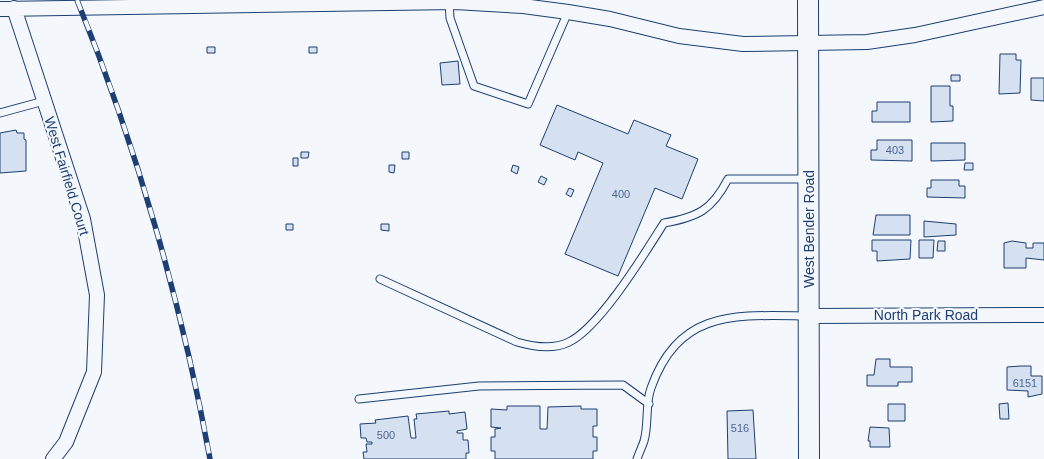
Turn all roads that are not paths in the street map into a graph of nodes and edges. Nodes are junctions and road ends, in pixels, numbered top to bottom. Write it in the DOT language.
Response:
graph roads {
  1 [pos="808,0"];
  2 [pos="448,2"];
  3 [pos="1044,7"];
  4 [pos="7,8"];
  5 [pos="568,12"];
  6 [pos="808,44"];
  7 [pos="44,101"];
  8 [pos="0,113"];
  9 [pos="809,179"];
  10 [pos="380,279"];
  11 [pos="1044,315"];
  12 [pos="809,316"];
  13 [pos="360,399"];
  14 [pos="649,404"];
  15 [pos="54,459"];
  16 [pos="637,459"];
  17 [pos="809,459"];
  1 -- 6 [label="street, West Bender Road"];
  2 -- 4 [label="street"];
  2 -- 5 [label="street"];
  2 -- 5 [label="lane"];
  3 -- 6 [label="street"];
  4 -- 7 [label="street, West Fairfield Court"];
  5 -- 6 [label="street"];
  6 -- 9 [label="street, West Bender Road"];
  7 -- 8 [label="lane"];
  7 -- 15 [label="street, West Fairfield Court"];
  9 -- 10 [label="lane"];
  9 -- 12 [label="street, West Bender Road"];
  11 -- 12 [label="street, North Park Road"];
  12 -- 14 [label="lane"];
  12 -- 17 [label="street, West Bender Road"];
  13 -- 14 [label="lane"];
  14 -- 16 [label="lane"];
}
